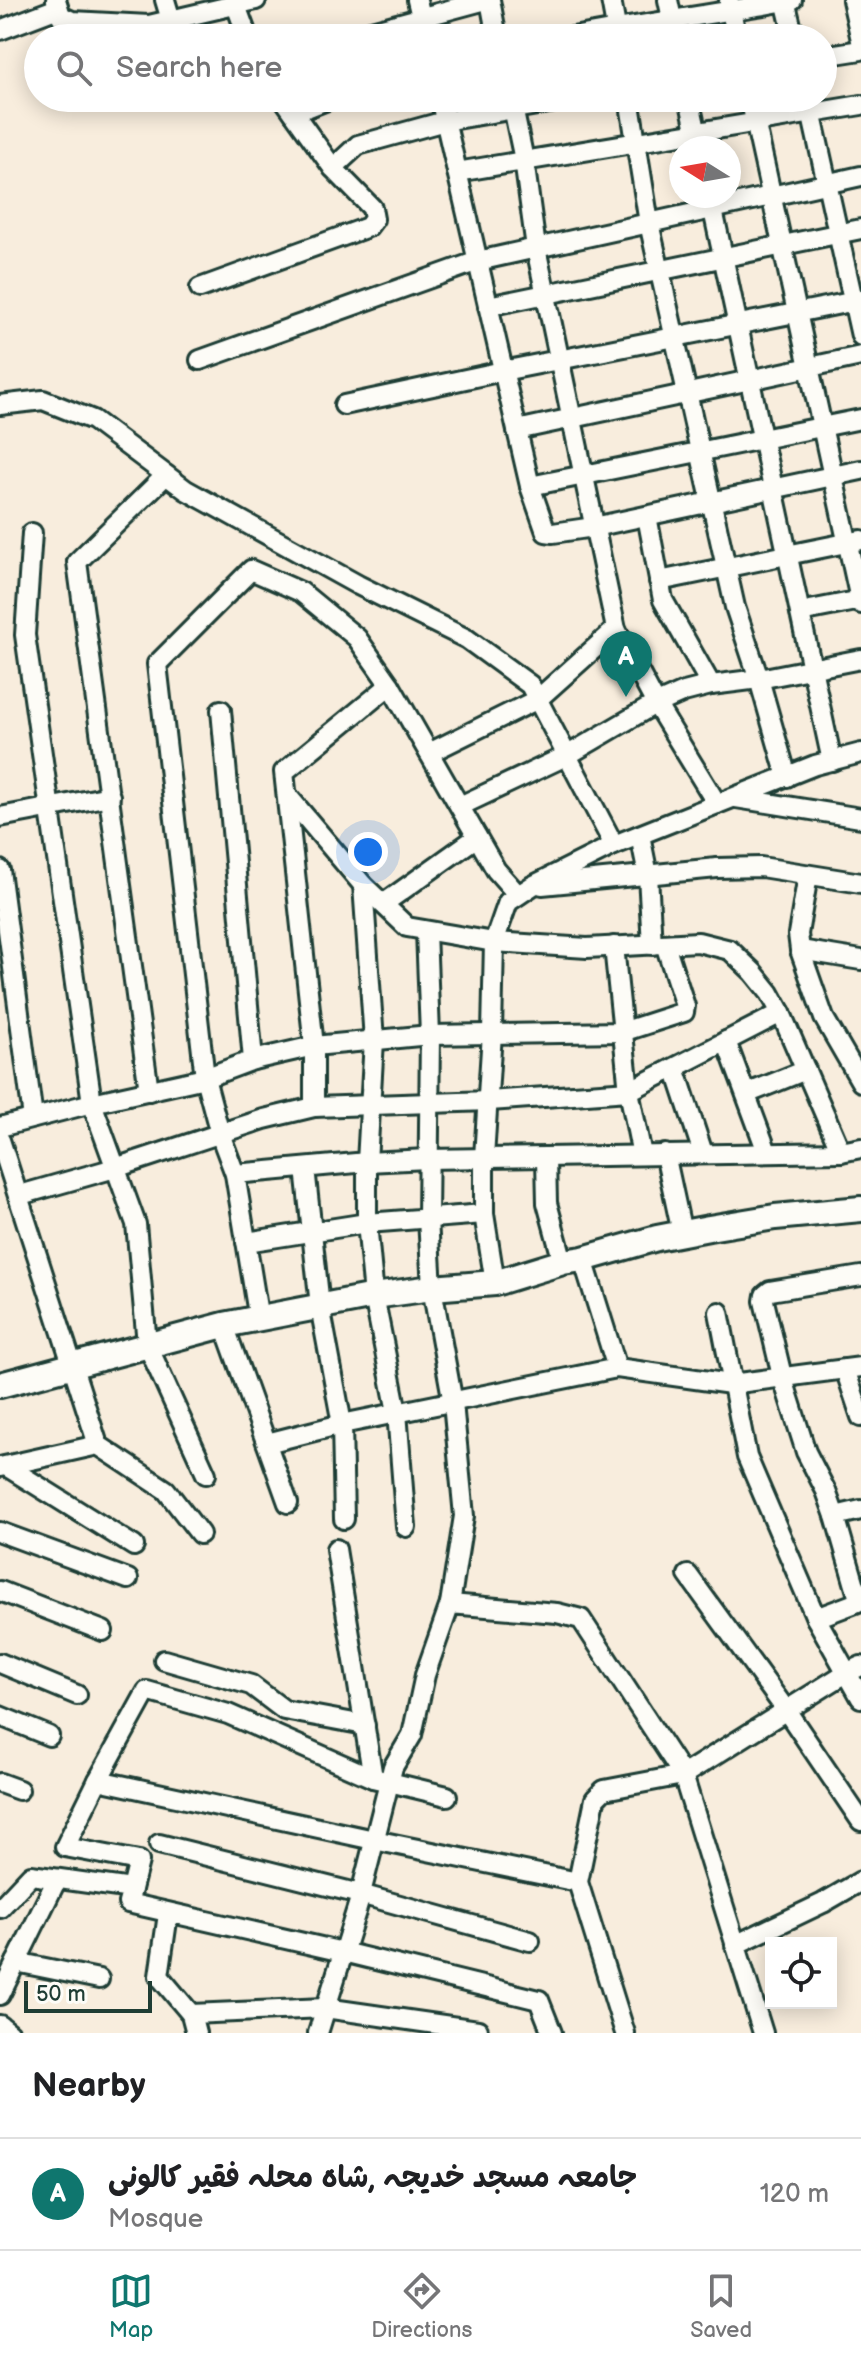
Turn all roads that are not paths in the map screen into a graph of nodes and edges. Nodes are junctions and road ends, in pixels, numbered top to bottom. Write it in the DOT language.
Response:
graph roads {
  1 [pos="165,0"];
  2 [pos="256,0"];
  3 [pos="488,0"];
  4 [pos="611,0"];
  5 [pos="668,0"];
  6 [pos="788,0"];
  7 [pos="852,0"];
  8 [pos="235,3"];
  9 [pos="57,4"];
  10 [pos="730,6"];
  11 [pos="419,9"];
  12 [pos="171,20"];
  13 [pos="130,24"];
  14 [pos="153,24"];
  15 [pos="243,24"];
  16 [pos="381,24"];
  17 [pos="494,24"];
  18 [pos="616,24"];
  19 [pos="673,24"];
  20 [pos="686,24"];
  21 [pos="792,24"];
  22 [pos="0,30"];
  23 [pos="861,40"];
  24 [pos="861,50"];
  25 [pos="837,54"];
  26 [pos="837,105"];
  27 [pos="861,105"];
  28 [pos="293,112"];
  29 [pos="443,112"];
  30 [pos="478,112"];
  31 [pos="514,112"];
  32 [pos="631,112"];
  33 [pos="692,112"];
  34 [pos="753,112"];
  35 [pos="791,112"];
  36 [pos="811,112"];
  37 [pos="445,121"];
  38 [pos="756,123"];
  39 [pos="697,136"];
  40 [pos="712,136"];
  41 [pos="669,141"];
  42 [pos="635,143"];
  43 [pos="524,160"];
  44 [pos="333,168"];
  45 [pos="457,172"];
  46 [pos="861,176"];
  47 [pos="827,184"];
  48 [pos="772,196"];
  49 [pos="741,199"];
  50 [pos="693,208"];
  51 [pos="712,208"];
  52 [pos="649,223"];
  53 [pos="861,229"];
  54 [pos="838,234"];
  55 [pos="783,246"];
  56 [pos="536,248"];
  57 [pos="723,258"];
  58 [pos="478,261"];
  59 [pos="660,271"];
  60 [pos="200,288"];
  61 [pos="546,295"];
  62 [pos="857,301"];
  63 [pos="488,306"];
  64 [pos="797,313"];
  65 [pos="737,324"];
  66 [pos="861,336"];
  67 [pos="675,337"];
  68 [pos="861,356"];
  69 [pos="560,359"];
  70 [pos="200,360"];
  71 [pos="809,367"];
  72 [pos="503,371"];
  73 [pos="750,380"];
  74 [pos="687,394"];
  75 [pos="0,405"];
  76 [pos="344,405"];
  77 [pos="572,418"];
  78 [pos="861,419"];
  79 [pos="822,427"];
  80 [pos="517,430"];
  81 [pos="763,439"];
  82 [pos="700,452"];
  83 [pos="861,470"];
  84 [pos="166,475"];
  85 [pos="584,475"];
  86 [pos="833,475"];
  87 [pos="530,486"];
  88 [pos="773,488"];
  89 [pos="711,503"];
  90 [pos="647,516"];
  91 [pos="594,527"];
  92 [pos="32,533"];
  93 [pos="854,542"];
  94 [pos="787,555"];
  95 [pos="726,568"];
  96 [pos="659,581"];
  97 [pos="861,601"];
  98 [pos="800,612"];
  99 [pos="616,629"];
  100 [pos="861,659"];
  101 [pos="812,669"];
  102 [pos="759,679"];
  103 [pos="390,685"];
  104 [pos="711,685"];
  105 [pos="538,699"];
  106 [pos="656,704"];
  107 [pos="221,710"];
  108 [pos="429,753"];
  109 [pos="861,753"];
  110 [pos="568,755"];
  111 [pos="832,761"];
  112 [pos="787,777"];
  113 [pos="287,795"];
  114 [pos="110,796"];
  115 [pos="725,801"];
  116 [pos="460,806"];
  117 [pos="50,807"];
  118 [pos="0,817"];
  119 [pos="861,818"];
  120 [pos="640,835"];
  121 [pos="477,837"];
  122 [pos="614,845"];
  123 [pos="0,870"];
  124 [pos="648,875"];
  125 [pos="808,875"];
  126 [pos="861,883"];
  127 [pos="363,885"];
  128 [pos="525,890"];
  129 [pos="383,904"];
  130 [pos="426,931"];
  131 [pos="494,942"];
  132 [pos="658,944"];
  133 [pos="614,946"];
  134 [pos="800,950"];
  135 [pos="861,960"];
  136 [pos="781,1013"];
  137 [pos="622,1032"];
  138 [pos="492,1033"];
  139 [pos="430,1035"];
  140 [pos="374,1040"];
  141 [pos="726,1041"];
  142 [pos="314,1046"];
  143 [pos="253,1060"];
  144 [pos="675,1068"];
  145 [pos="806,1070"];
  146 [pos="205,1078"];
  147 [pos="861,1082"];
  148 [pos="149,1091"];
  149 [pos="629,1091"];
  150 [pos="746,1094"];
  151 [pos="489,1101"];
  152 [pos="92,1103"];
  153 [pos="429,1103"];
  154 [pos="371,1105"];
  155 [pos="314,1107"];
  156 [pos="33,1118"];
  157 [pos="0,1127"];
  158 [pos="220,1134"];
  159 [pos="0,1140"];
  160 [pos="861,1148"];
  161 [pos="767,1152"];
  162 [pos="841,1152"];
  163 [pos="703,1153"];
  164 [pos="665,1154"];
  165 [pos="642,1155"];
  166 [pos="484,1157"];
  167 [pos="546,1158"];
  168 [pos="427,1159"];
  169 [pos="367,1162"];
  170 [pos="115,1168"];
  171 [pos="305,1168"];
  172 [pos="235,1174"];
  173 [pos="20,1195"];
  174 [pos="861,1209"];
  175 [pos="484,1214"];
  176 [pos="428,1219"];
  177 [pos="367,1223"];
  178 [pos="311,1232"];
  179 [pos="682,1233"];
  180 [pos="246,1242"];
  181 [pos="573,1261"];
  182 [pos="861,1276"];
  183 [pos="495,1283"];
  184 [pos="432,1288"];
  185 [pos="374,1296"];
  186 [pos="320,1306"];
  187 [pos="719,1312"];
  188 [pos="259,1320"];
  189 [pos="224,1325"];
  190 [pos="147,1344"];
  191 [pos="73,1365"];
  192 [pos="617,1368"];
  193 [pos="853,1368"];
  194 [pos="782,1376"];
  195 [pos="731,1384"];
  196 [pos="0,1385"];
  197 [pos="453,1403"];
  198 [pos="397,1412"];
  199 [pos="861,1417"];
  200 [pos="342,1424"];
  201 [pos="267,1443"];
  202 [pos="98,1445"];
  203 [pos="3,1466"];
  204 [pos="206,1474"];
  205 [pos="288,1503"];
  206 [pos="861,1510"];
  207 [pos="835,1516"];
  208 [pos="344,1519"];
  209 [pos="406,1527"];
  210 [pos="0,1532"];
  211 [pos="200,1534"];
  212 [pos="134,1546"];
  213 [pos="336,1549"];
  214 [pos="688,1575"];
  215 [pos="128,1579"];
  216 [pos="0,1591"];
  217 [pos="450,1604"];
  218 [pos="816,1618"];
  219 [pos="103,1631"];
  220 [pos="164,1660"];
  221 [pos="0,1663"];
  222 [pos="854,1670"];
  223 [pos="77,1695"];
  224 [pos="861,1698"];
  225 [pos="786,1710"];
  226 [pos="0,1716"];
  227 [pos="365,1725"];
  228 [pos="49,1736"];
  229 [pos="683,1775"];
  230 [pos="98,1780"];
  231 [pos="381,1780"];
  232 [pos="0,1783"];
  233 [pos="19,1790"];
  234 [pos="447,1796"];
  235 [pos="859,1812"];
  236 [pos="374,1840"];
  237 [pos="159,1844"];
  238 [pos="57,1879"];
  239 [pos="861,1881"];
  240 [pos="578,1882"];
  241 [pos="132,1889"];
  242 [pos="360,1894"];
  243 [pos="0,1908"];
  244 [pos="168,1914"];
  245 [pos="530,1941"];
  246 [pos="735,1945"];
  247 [pos="343,1952"];
  248 [pos="16,1962"];
  249 [pos="99,1979"];
  250 [pos="0,1995"];
  251 [pos="325,2008"];
  252 [pos="191,2014"];
  253 [pos="0,2025"];
  254 [pos="478,2030"];
  255 [pos="10,2033"];
  256 [pos="196,2033"];
  257 [pos="318,2033"];
  258 [pos="552,2033"];
  259 [pos="625,2033"];
  260 [pos="763,2033"];
  1 -- 12 [label="street"];
  2 -- 8 [label="street"];
  3 -- 11 [label="street"];
  3 -- 17 [label="street"];
  4 -- 18 [label="street"];
  5 -- 19 [label="street"];
  6 -- 10 [label="street"];
  6 -- 21 [label="street"];
  7 -- 23 [label="street"];
  8 -- 12 [label="street"];
  8 -- 15 [label="street"];
  9 -- 13 [label="street"];
  9 -- 22 [label="street"];
  10 -- 20 [label="street"];
  11 -- 16 [label="street"];
  12 -- 14 [label="street"];
  24 -- 25 [label="street"];
  26 -- 27 [label="street"];
  28 -- 44 [label="street"];
  29 -- 37 [label="street"];
  30 -- 37 [label="street"];
  31 -- 43 [label="street"];
  32 -- 42 [label="street"];
  33 -- 39 [label="street"];
  34 -- 38 [label="street"];
  35 -- 38 [label="street"];
  36 -- 47 [label="street"];
  37 -- 44 [label="street"];
  37 -- 45 [label="street"];
  38 -- 40 [label="street"];
  38 -- 48 [label="street"];
  41 -- 42 [label="street"];
  42 -- 43 [label="street"];
  42 -- 52 [label="street"];
  43 -- 45 [label="street"];
  43 -- 56 [label="street"];
  44 -- 60 [label="street"];
  45 -- 58 [label="street"];
  46 -- 47 [label="street"];
  47 -- 48 [label="street"];
  47 -- 54 [label="street"];
  48 -- 49 [label="street"];
  48 -- 55 [label="street"];
  50 -- 52 [label="street"];
  51 -- 57 [label="street"];
  52 -- 56 [label="street"];
  52 -- 59 [label="street"];
  53 -- 54 [label="street"];
  54 -- 55 [label="street"];
  54 -- 62 [label="street"];
  55 -- 57 [label="street"];
  55 -- 64 [label="street"];
  56 -- 58 [label="street"];
  56 -- 61 [label="street"];
  57 -- 59 [label="street"];
  57 -- 65 [label="street"];
  58 -- 63 [label="street"];
  58 -- 70 [label="street"];
  59 -- 61 [label="street"];
  59 -- 67 [label="street"];
  61 -- 63 [label="street"];
  61 -- 69 [label="street"];
  62 -- 64 [label="street"];
  62 -- 66 [label="street"];
  63 -- 72 [label="street"];
  64 -- 65 [label="street"];
  64 -- 71 [label="street"];
  65 -- 67 [label="street"];
  65 -- 73 [label="street"];
  67 -- 69 [label="street"];
  67 -- 74 [label="street"];
  68 -- 71 [label="street"];
  69 -- 72 [label="street"];
  69 -- 77 [label="street"];
  71 -- 73 [label="street"];
  71 -- 79 [label="street"];
  72 -- 76 [label="street"];
  72 -- 80 [label="street"];
  73 -- 74 [label="street"];
  73 -- 81 [label="street"];
  74 -- 77 [label="street"];
  74 -- 82 [label="street"];
  75 -- 84 [label="street"];
  77 -- 80 [label="street"];
  77 -- 85 [label="street"];
  78 -- 79 [label="street"];
  79 -- 81 [label="street"];
  79 -- 86 [label="street"];
  80 -- 87 [label="street"];
  81 -- 82 [label="street"];
  81 -- 88 [label="street"];
  82 -- 85 [label="street"];
  82 -- 89 [label="street"];
  83 -- 86 [label="street"];
  84 -- 105 [label="street"];
  84 -- 114 [label="street"];
  85 -- 87 [label="street"];
  85 -- 91 [label="street"];
  86 -- 88 [label="street"];
  86 -- 93 [label="street"];
  87 -- 91 [label="street"];
  88 -- 89 [label="street"];
  88 -- 94 [label="street"];
  89 -- 90 [label="street"];
  89 -- 95 [label="street"];
  90 -- 91 [label="street"];
  90 -- 96 [label="street"];
  91 -- 99 [label="street"];
  92 -- 117 [label="street"];
  93 -- 94 [label="street"];
  93 -- 97 [label="street"];
  94 -- 95 [label="street"];
  94 -- 98 [label="street"];
  95 -- 96 [label="street"];
  95 -- 102 [label="street"];
  96 -- 104 [label="street"];
  97 -- 98 [label="street"];
  98 -- 101 [label="street"];
  99 -- 105 [label="street"];
  99 -- 106 [label="street"];
  100 -- 101 [label="street"];
  101 -- 102 [label="street"];
  101 -- 111 [label="street"];
  102 -- 104 [label="street"];
  102 -- 112 [label="street"];
  103 -- 108 [label="street"];
  103 -- 113 [label="street"];
  103 -- 146 [label="street"];
  104 -- 106 [label="street"];
  105 -- 108 [label="street"];
  105 -- 110 [label="street"];
  106 -- 110 [label="street"];
  106 -- 115 [label="street"];
  107 -- 143 [label="street"];
  108 -- 116 [label="street"];
  109 -- 111 [label="street"];
  110 -- 116 [label="street"];
  110 -- 122 [label="street"];
  111 -- 112 [label="street"];
  112 -- 115 [label="street"];
  113 -- 127 [label="street"];
  113 -- 142 [label="street"];
  114 -- 117 [label="street"];
  114 -- 148 [label="street"];
  115 -- 119 [label="street"];
  115 -- 120 [label="street"];
  116 -- 121 [label="street"];
  117 -- 118 [label="street"];
  117 -- 152 [label="street"];
  120 -- 122 [label="street"];
  120 -- 124 [label="street"];
  121 -- 128 [label="street"];
  121 -- 129 [label="street"];
  122 -- 128 [label="street"];
  123 -- 156 [label="street"];
  124 -- 125 [label="street"];
  124 -- 128 [label="street"];
  124 -- 132 [label="street"];
  125 -- 126 [label="street"];
  125 -- 134 [label="street"];
  127 -- 129 [label="street"];
  127 -- 140 [label="street"];
  128 -- 131 [label="street"];
  129 -- 130 [label="street"];
  130 -- 131 [label="street"];
  130 -- 139 [label="street"];
  131 -- 133 [label="street"];
  131 -- 138 [label="street"];
  132 -- 133 [label="street"];
  132 -- 136 [label="street"];
  132 -- 137 [label="street"];
  133 -- 137 [label="street"];
  134 -- 135 [label="street"];
  134 -- 147 [label="street"];
  136 -- 141 [label="street"];
  136 -- 145 [label="street"];
  137 -- 138 [label="street"];
  137 -- 149 [label="street"];
  138 -- 139 [label="street"];
  138 -- 151 [label="street"];
  139 -- 140 [label="street"];
  139 -- 153 [label="street"];
  140 -- 142 [label="street"];
  140 -- 154 [label="street"];
  141 -- 144 [label="street"];
  141 -- 150 [label="street"];
  142 -- 143 [label="street"];
  142 -- 155 [label="street"];
  143 -- 146 [label="street"];
  144 -- 149 [label="street"];
  144 -- 163 [label="street"];
  145 -- 150 [label="street"];
  145 -- 162 [label="street"];
  146 -- 148 [label="street"];
  146 -- 158 [label="street"];
  148 -- 152 [label="street"];
  149 -- 151 [label="street"];
  149 -- 165 [label="street"];
  150 -- 161 [label="street"];
  151 -- 153 [label="street"];
  151 -- 166 [label="street"];
  152 -- 156 [label="street"];
  152 -- 170 [label="street"];
  153 -- 154 [label="street"];
  153 -- 168 [label="street"];
  154 -- 155 [label="street"];
  154 -- 169 [label="street"];
  155 -- 158 [label="street"];
  156 -- 157 [label="street"];
  158 -- 170 [label="street"];
  158 -- 172 [label="street"];
  159 -- 173 [label="street"];
  160 -- 162 [label="street"];
  161 -- 162 [label="street"];
  161 -- 163 [label="street"];
  163 -- 164 [label="street"];
  164 -- 165 [label="street"];
  164 -- 179 [label="street"];
  165 -- 167 [label="street"];
  166 -- 167 [label="street"];
  166 -- 168 [label="street"];
  166 -- 175 [label="street"];
  167 -- 181 [label="street"];
  168 -- 169 [label="street"];
  168 -- 176 [label="street"];
  169 -- 171 [label="street"];
  169 -- 177 [label="street"];
  170 -- 173 [label="street"];
  170 -- 190 [label="street"];
  171 -- 172 [label="street"];
  171 -- 178 [label="street"];
  172 -- 180 [label="street"];
  173 -- 191 [label="street"];
  174 -- 179 [label="main road"];
  175 -- 176 [label="street"];
  175 -- 183 [label="street"];
  176 -- 177 [label="street"];
  176 -- 184 [label="street"];
  177 -- 178 [label="street"];
  177 -- 185 [label="street"];
  178 -- 180 [label="street"];
  178 -- 186 [label="street"];
  179 -- 181 [label="main road"];
  180 -- 188 [label="street"];
  181 -- 183 [label="main road"];
  181 -- 192 [label="street"];
  182 -- 194 [label="street"];
  183 -- 184 [label="main road"];
  184 -- 185 [label="main road"];
  184 -- 197 [label="street"];
  185 -- 186 [label="main road"];
  185 -- 198 [label="street"];
  186 -- 188 [label="main road"];
  186 -- 200 [label="street"];
  187 -- 195 [label="street"];
  188 -- 189 [label="main road"];
  189 -- 190 [label="main road"];
  189 -- 201 [label="street"];
  190 -- 191 [label="main road"];
  190 -- 204 [label="street"];
  191 -- 196 [label="main road"];
  191 -- 202 [label="street"];
  192 -- 195 [label="street"];
  192 -- 197 [label="street"];
  193 -- 194 [label="street"];
  193 -- 199 [label="street"];
  194 -- 195 [label="street"];
  194 -- 207 [label="street"];
  195 -- 218 [label="street"];
  197 -- 198 [label="street"];
  197 -- 217 [label="street"];
  198 -- 200 [label="street"];
  198 -- 209 [label="street"];
  200 -- 201 [label="street"];
  200 -- 208 [label="street"];
  201 -- 205 [label="street"];
  202 -- 203 [label="street"];
  202 -- 211 [label="street"];
  203 -- 212 [label="street"];
  206 -- 207 [label="street"];
  207 -- 218 [label="street"];
  210 -- 215 [label="street"];
  213 -- 227 [label="street"];
  214 -- 225 [label="street"];
  216 -- 219 [label="street"];
  217 -- 229 [label="street"];
  217 -- 231 [label="street"];
  218 -- 222 [label="street"];
  220 -- 227 [label="street"];
  221 -- 223 [label="street"];
  222 -- 224 [label="street"];
  222 -- 225 [label="street"];
  225 -- 229 [label="street"];
  225 -- 235 [label="street"];
  226 -- 228 [label="street"];
  227 -- 231 [label="street"];
  229 -- 240 [label="street"];
  229 -- 246 [label="street"];
  230 -- 231 [label="street"];
  230 -- 236 [label="street"];
  230 -- 241 [label="street"];
  231 -- 234 [label="street"];
  231 -- 236 [label="street"];
  232 -- 233 [label="street"];
  236 -- 240 [label="street"];
  236 -- 242 [label="street"];
  237 -- 242 [label="street"];
  238 -- 241 [label="street"];
  238 -- 243 [label="street"];
  238 -- 248 [label="street"];
  239 -- 246 [label="street"];
  240 -- 259 [label="street"];
  241 -- 244 [label="street"];
  242 -- 245 [label="street"];
  242 -- 247 [label="street"];
  244 -- 247 [label="street"];
  244 -- 252 [label="street"];
  246 -- 260 [label="street"];
  247 -- 251 [label="street"];
  247 -- 258 [label="street"];
  248 -- 249 [label="street"];
  248 -- 250 [label="street"];
  251 -- 252 [label="street"];
  251 -- 254 [label="street"];
  251 -- 257 [label="street"];
  252 -- 256 [label="street"];
  253 -- 255 [label="street"];
}
